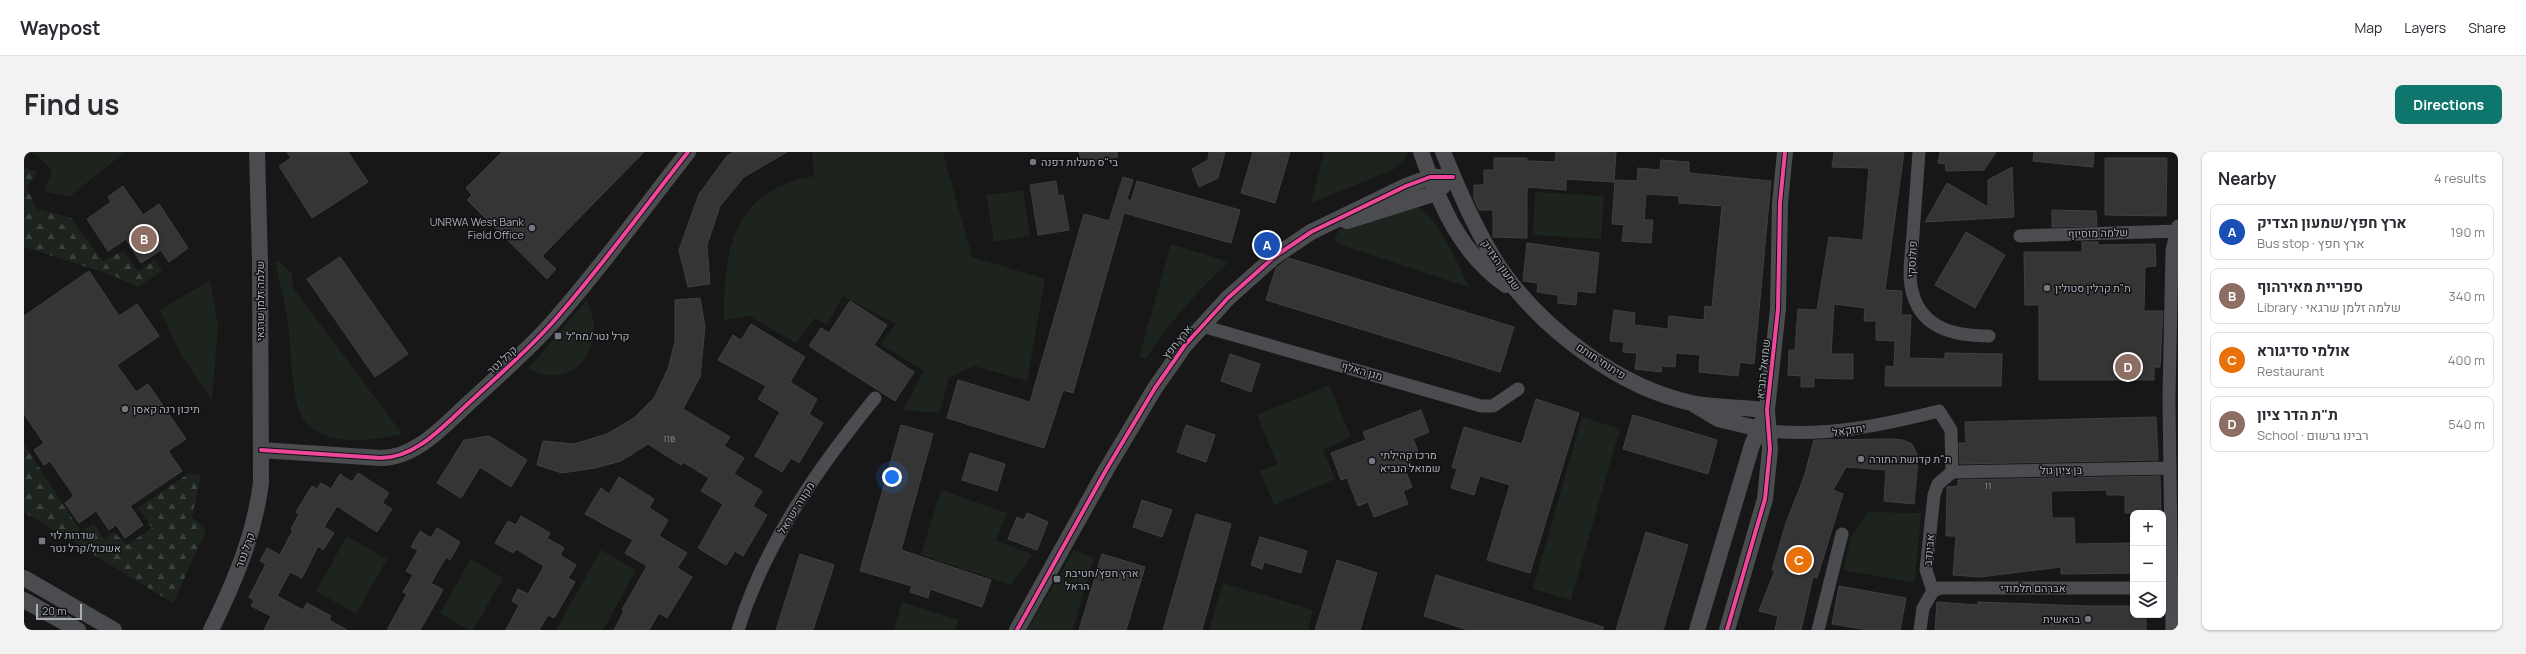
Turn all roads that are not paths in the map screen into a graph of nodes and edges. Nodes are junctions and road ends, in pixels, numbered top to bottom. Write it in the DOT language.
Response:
graph roads {
  1 [pos="257,152"];
  2 [pos="688,152"];
  3 [pos="1421,152"];
  4 [pos="1443,152"];
  5 [pos="1785,152"];
  6 [pos="1919,152"];
  7 [pos="1430,177"];
  8 [pos="1453,177"];
  9 [pos="1436,192"];
  10 [pos="2178,229"];
  11 [pos="1311,232"];
  12 [pos="2020,236"];
  13 [pos="1524,297"];
  14 [pos="1202,326"];
  15 [pos="1989,336"];
  16 [pos="1518,389"];
  17 [pos="875,398"];
  18 [pos="1692,403"];
  19 [pos="1767,410"];
  20 [pos="1763,430"];
  21 [pos="261,450"];
  22 [pos="2169,468"];
  23 [pos="1952,472"];
  24 [pos="1842,534"];
  25 [pos="24,578"];
  26 [pos="2130,588"];
  27 [pos="2171,588"];
  28 [pos="1933,591"];
  29 [pos="24,600"];
  30 [pos="224,603"];
  31 [pos="78,630"];
  32 [pos="114,630"];
  33 [pos="211,630"];
  34 [pos="225,630"];
  35 [pos="738,630"];
  36 [pos="1018,630"];
  37 [pos="1697,630"];
  38 [pos="1726,630"];
  39 [pos="1818,630"];
  40 [pos="1920,630"];
  41 [pos="2172,630"];
  1 -- 21 [label="street, שלמה זלמן שרגאי"];
  2 -- 21 [label="street, קרל נטר"];
  3 -- 7 [label="street, שמעון הצדיק"];
  4 -- 8 [label="street"];
  5 -- 19 [label="street, שמואל הנביא"];
  6 -- 15 [label="street, פולנסקי"];
  7 -- 8 [label="street, ארץ חפץ"];
  7 -- 9 [label="street, שמעון הצדיק"];
  7 -- 11 [label="street, ארץ חפץ"];
  8 -- 9 [label="street, ארץ חפץ"];
  8 -- 13 [label="street, שמעון הצדיק"];
  9 -- 11 [label="street, ארץ חפץ"];
  9 -- 13 [label="street, שמעון הצדיק"];
  10 -- 12 [label="street, שלמה מוסיוף"];
  10 -- 22 [label="street"];
  11 -- 14 [label="street, ארץ חפץ"];
  13 -- 18 [label="street, פיתוחי חותם"];
  14 -- 16 [label="street, מגן האלף"];
  14 -- 36 [label="street, ארץ חפץ"];
  17 -- 35 [label="street, מקווה ישראל"];
  18 -- 19 [label="street, פיתוחי חותם"];
  18 -- 20 [label="street, פיתוחי חותם"];
  19 -- 20 [label="street, שמואל הנביא"];
  20 -- 23 [label="street, יחזקאל"];
  20 -- 37 [label="street, שמואל הנביא"];
  20 -- 38 [label="street, שמואל הנביא"];
  21 -- 30 [label="street, קרל נטר"];
  22 -- 23 [label="street, בן ציון גול"];
  22 -- 27 [label="street"];
  23 -- 28 [label="street, אבינדב"];
  24 -- 39 [label="street"];
  25 -- 32 [label="street"];
  26 -- 28 [label="street, אברהם תלמודי"];
  27 -- 41 [label="street"];
  28 -- 40 [label="street"];
  29 -- 31 [label="street"];
  30 -- 33 [label="street, קרל נטר"];
  30 -- 34 [label="street"];
}
